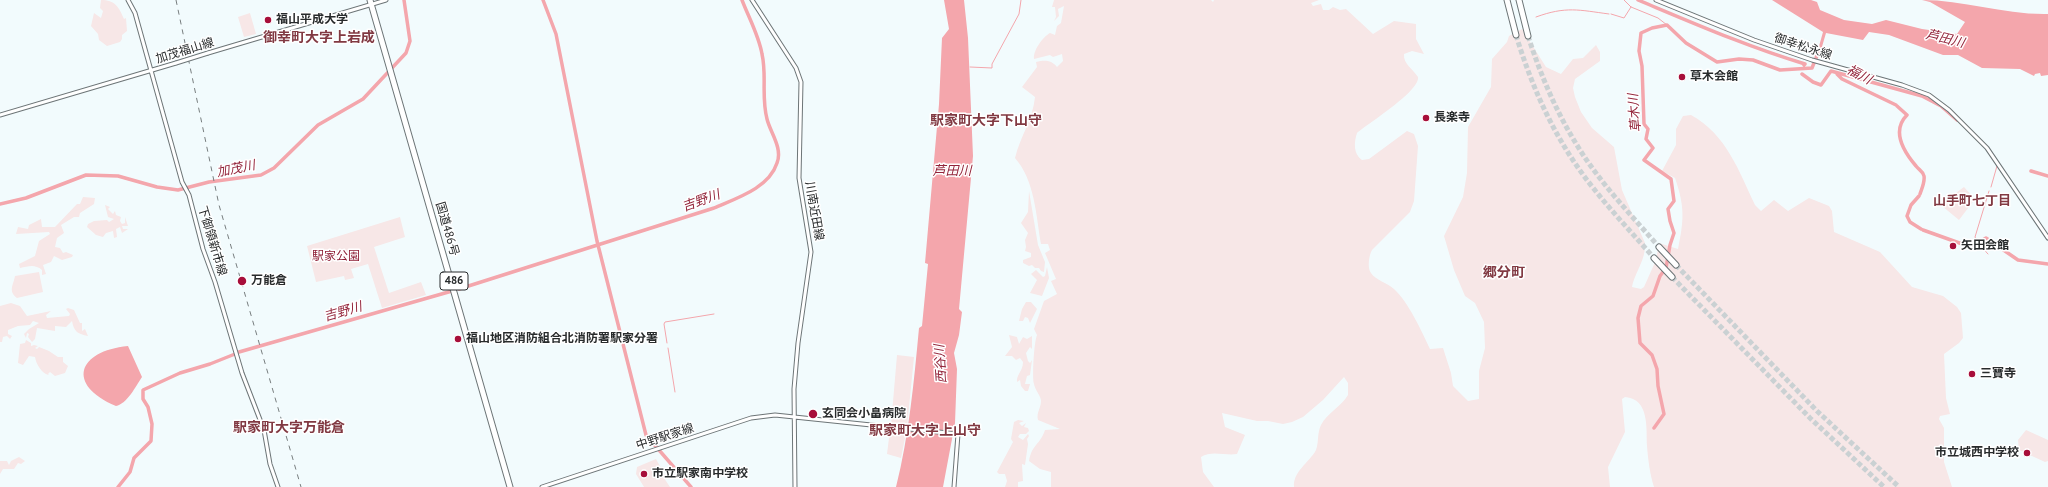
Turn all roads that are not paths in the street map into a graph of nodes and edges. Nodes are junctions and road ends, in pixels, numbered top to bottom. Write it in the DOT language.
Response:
graph roads {
  1 [pos="128,0"];
  2 [pos="386,0"];
  3 [pos="752,0"];
  4 [pos="1507,0"];
  5 [pos="1519,0"];
  6 [pos="1656,0"];
  7 [pos="373,1"];
  8 [pos="1516,35"];
  9 [pos="1528,36"];
  10 [pos="151,71"];
  11 [pos="394,76"];
  12 [pos="0,115"];
  13 [pos="2048,238"];
  14 [pos="1659,247"];
  15 [pos="1654,258"];
  16 [pos="1674,263"];
  17 [pos="1670,275"];
  18 [pos="794,418"];
  19 [pos="278,487"];
  20 [pos="510,487"];
  21 [pos="514,487"];
  22 [pos="542,487"];
  23 [pos="795,487"];
  24 [pos="954,487"];
  1 -- 10 [label="main road, 下御領新市線"];
  2 -- 7 [label="main road, 加茂福山線"];
  3 -- 18 [label="main road, 川南近田線"];
  4 -- 8 [label="highway"];
  5 -- 9 [label="highway"];
  6 -- 13 [label="main road, 御幸松永線"];
  7 -- 10 [label="main road, 加茂福山線, bridge"];
  7 -- 11 [label="highway, 国道486号 / 486"];
  10 -- 12 [label="main road, 加茂福山線"];
  10 -- 19 [label="main road, 下御領新市線"];
  11 -- 20 [label="highway, 国道486号 / 486"];
  11 -- 21 [label="highway, 国道486号 / 486"];
  14 -- 16 [label="highway"];
  15 -- 17 [label="highway"];
  18 -- 22 [label="main road, 中野駅家線"];
  18 -- 23 [label="main road, 川南近田線"];
  18 -- 24 [label="main road, 中野駅家線"];
}
